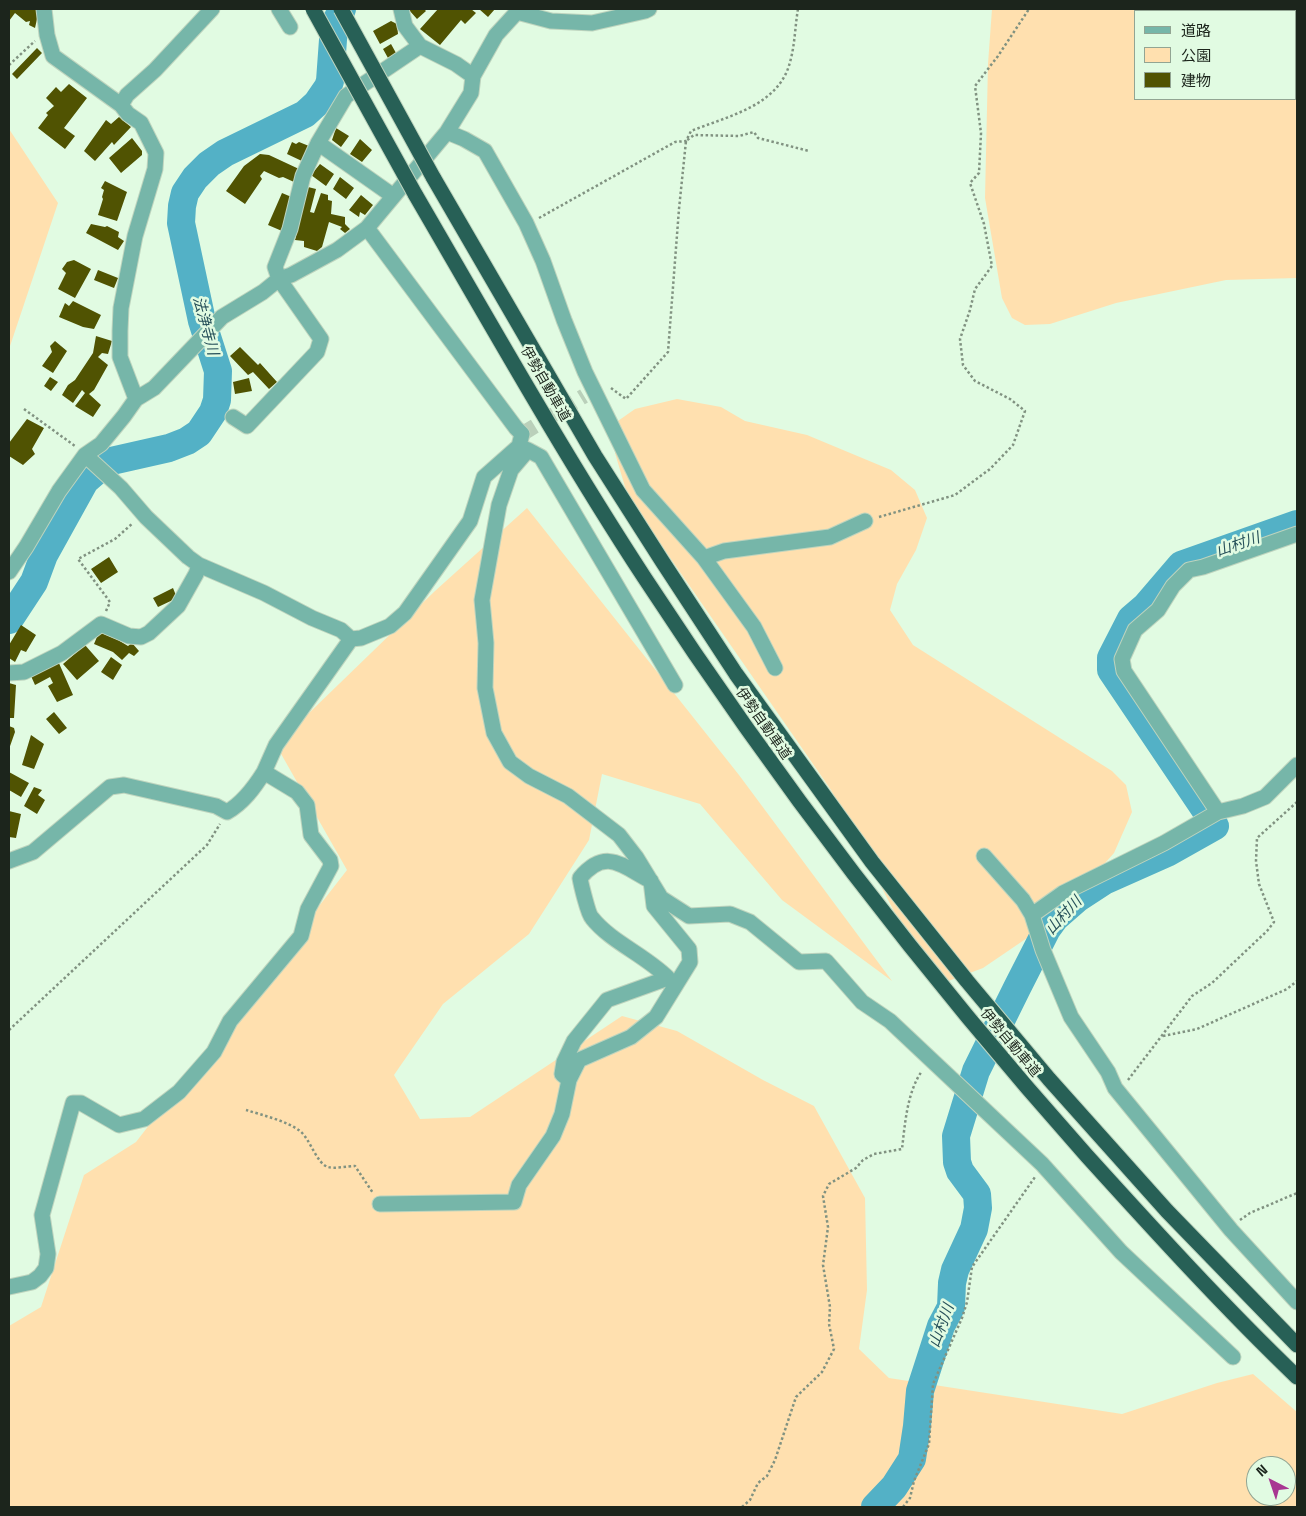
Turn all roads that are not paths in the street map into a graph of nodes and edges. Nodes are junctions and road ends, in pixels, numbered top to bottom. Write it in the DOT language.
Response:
graph roads {
  1 [pos="44,9"];
  2 [pos="212,9"];
  3 [pos="279,9"];
  4 [pos="313,9"];
  5 [pos="341,9"];
  6 [pos="401,9"];
  7 [pos="649,9"];
  8 [pos="518,10"];
  9 [pos="290,27"];
  10 [pos="420,46"];
  11 [pos="473,76"];
  12 [pos="121,105"];
  13 [pos="447,132"];
  14 [pos="318,143"];
  15 [pos="389,193"];
  16 [pos="367,228"];
  17 [pos="279,278"];
  18 [pos="136,399"];
  19 [pos="233,418"];
  20 [pos="524,448"];
  21 [pos="85,456"];
  22 [pos="865,521"];
  23 [pos="1297,534"];
  24 [pos="704,558"];
  25 [pos="199,565"];
  26 [pos="9,572"];
  27 [pos="351,639"];
  28 [pos="775,668"];
  29 [pos="9,673"];
  30 [pos="675,685"];
  31 [pos="1297,765"];
  32 [pos="264,772"];
  33 [pos="1218,812"];
  34 [pos="984,856"];
  35 [pos="9,861"];
  36 [pos="651,881"];
  37 [pos="1032,915"];
  38 [pos="672,980"];
  39 [pos="569,1080"];
  40 [pos="380,1204"];
  41 [pos="9,1287"];
  42 [pos="1297,1302"];
  43 [pos="1297,1345"];
  44 [pos="1233,1358"];
  45 [pos="1297,1377"];
  1 -- 12 [label="street"];
  2 -- 12 [label="street"];
  3 -- 9 [label="street"];
  4 -- 45 [label="highway, 伊勢自動車道, bridge"];
  5 -- 43 [label="highway, 伊勢自動車道, bridge"];
  6 -- 10 [label="street"];
  7 -- 8 [label="street"];
  8 -- 11 [label="street"];
  10 -- 11 [label="street"];
  10 -- 14 [label="street"];
  11 -- 13 [label="street"];
  12 -- 18 [label="street"];
  13 -- 16 [label="street"];
  13 -- 24 [label="street"];
  14 -- 15 [label="street"];
  14 -- 17 [label="street"];
  16 -- 17 [label="street"];
  16 -- 20 [label="street"];
  17 -- 18 [label="street"];
  17 -- 19 [label="street"];
  18 -- 21 [label="street"];
  20 -- 27 [label="street"];
  20 -- 30 [label="street"];
  20 -- 36 [label="street"];
  21 -- 25 [label="street"];
  21 -- 26 [label="street"];
  22 -- 24 [label="street"];
  23 -- 33 [label="street"];
  24 -- 28 [label="street"];
  25 -- 27 [label="street"];
  25 -- 29 [label="street"];
  27 -- 32 [label="street"];
  31 -- 33 [label="street"];
  32 -- 35 [label="street"];
  32 -- 41 [label="street"];
  33 -- 37 [label="street"];
  34 -- 37 [label="street"];
  36 -- 38 [label="street"];
  36 -- 38 [label="street"];
  36 -- 44 [label="street"];
  37 -- 42 [label="street"];
  38 -- 39 [label="street"];
  38 -- 39 [label="street"];
  39 -- 40 [label="street"];
}
